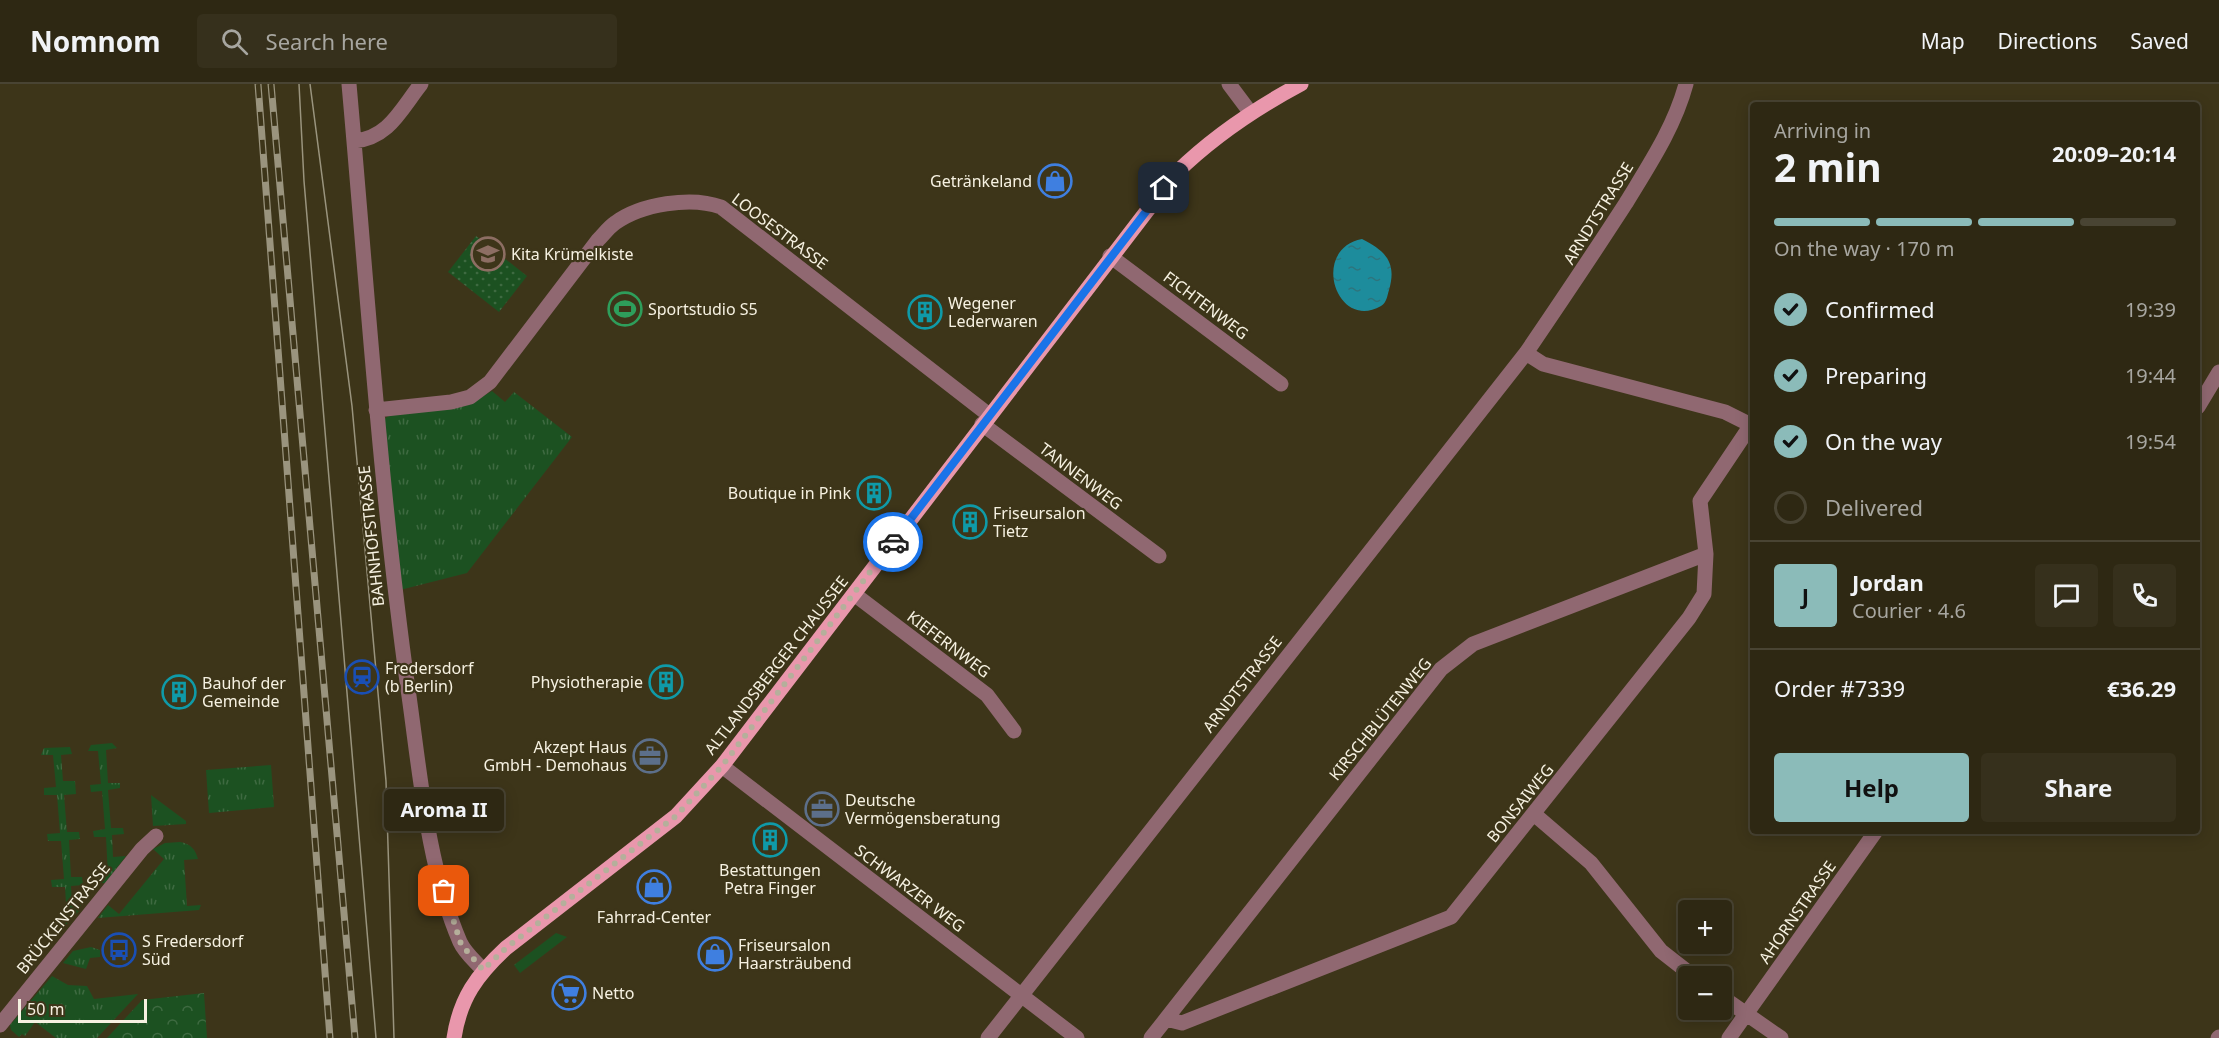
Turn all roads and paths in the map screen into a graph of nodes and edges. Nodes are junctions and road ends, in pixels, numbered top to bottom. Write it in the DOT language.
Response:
graph roads {
  1 [pos="349,84"];
  2 [pos="421,84"];
  3 [pos="1228,84"];
  4 [pos="1301,84"];
  5 [pos="1686,84"];
  6 [pos="1250,112"];
  7 [pos="354,141"];
  8 [pos="1110,256"];
  9 [pos="1526,353"];
  10 [pos="2219,372"];
  11 [pos="1281,384"];
  12 [pos="2200,404"];
  13 [pos="376,410"];
  14 [pos="986,420"];
  15 [pos="1750,424"];
  16 [pos="1750,426"];
  17 [pos="1706,554"];
  18 [pos="1159,556"];
  19 [pos="854,594"];
  20 [pos="1014,731"];
  21 [pos="722,766"];
  22 [pos="1534,814"];
  23 [pos="1874,834"];
  24 [pos="156,836"];
  25 [pos="1680,966"];
  26 [pos="483,970"];
  27 [pos="1021,995"];
  28 [pos="1732,1004"];
  29 [pos="1748,1015"];
  30 [pos="1166,1019"];
  31 [pos="0,1025"];
  32 [pos="454,1038"];
  33 [pos="988,1038"];
  34 [pos="1077,1038"];
  35 [pos="1151,1038"];
  36 [pos="1729,1038"];
  37 [pos="1781,1038"];
  1 -- 7 [label="street, BAHNHOFSTRASSE"];
  2 -- 7 [label="street"];
  3 -- 6 [label="street"];
  4 -- 6 [label="main road, ALTLANDSBERGER CHAUSSEE"];
  5 -- 9 [label="street, ARNDTSTRASSE"];
  6 -- 8 [label="main road, ALTLANDSBERGER CHAUSSEE"];
  7 -- 13 [label="street, BAHNHOFSTRASSE"];
  8 -- 11 [label="street, FICHTENWEG"];
  8 -- 14 [label="main road, ALTLANDSBERGER CHAUSSEE"];
  9 -- 15 [label="street, BONSAIWEG"];
  9 -- 27 [label="street, ARNDTSTRASSE"];
  10 -- 12 [label="street"];
  13 -- 14 [label="street, LOOSESTRASSE"];
  13 -- 26 [label="street, BAHNHOFSTRASSE"];
  14 -- 18 [label="street, TANNENWEG"];
  14 -- 19 [label="main road, ALTLANDSBERGER CHAUSSEE"];
  16 -- 17 [label="street, BONSAIWEG"];
  17 -- 22 [label="street, BONSAIWEG"];
  17 -- 30 [label="street, KIRSCHBLÜTENWEG"];
  19 -- 20 [label="street, KIEFERNWEG"];
  19 -- 21 [label="main road, ALTLANDSBERGER CHAUSSEE"];
  21 -- 26 [label="main road, ALTLANDSBERGER CHAUSSEE"];
  21 -- 27 [label="street, SCHWARZER WEG"];
  22 -- 25 [label="street"];
  22 -- 30 [label="street, BONSAIWEG"];
  23 -- 29 [label="street, AHORNSTRASSE"];
  24 -- 31 [label="street, BRÜCKENSTRASSE"];
  26 -- 32 [label="main road, ALTLANDSBERGER CHAUSSEE"];
  27 -- 33 [label="street, ARNDTSTRASSE"];
  27 -- 34 [label="street, SCHWARZER WEG"];
  28 -- 29 [label="street"];
  29 -- 36 [label="street, AHORNSTRASSE"];
  29 -- 37 [label="street"];
  30 -- 35 [label="street"];
}
